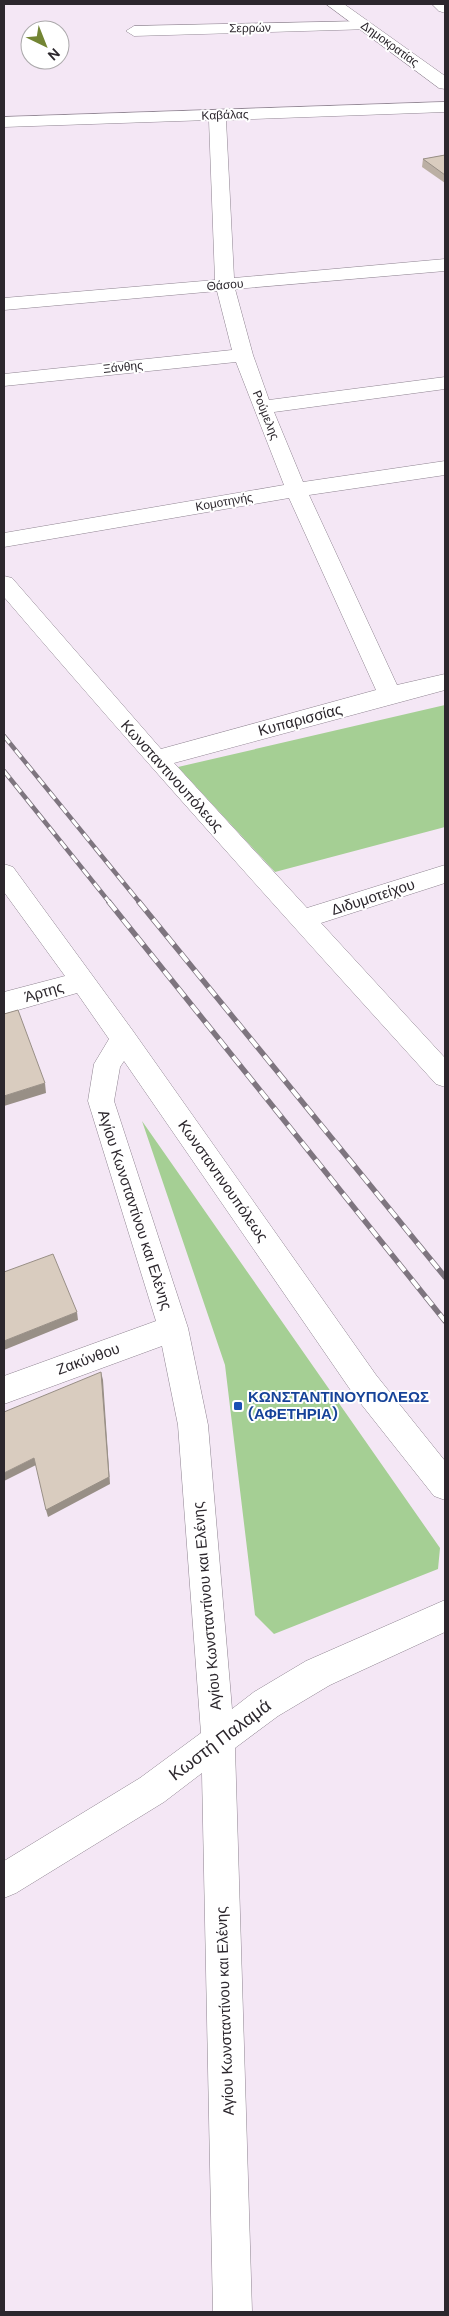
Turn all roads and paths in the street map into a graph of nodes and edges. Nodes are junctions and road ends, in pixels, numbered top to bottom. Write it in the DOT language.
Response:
graph roads {
  1 [pos="334,4"];
  2 [pos="440,4"];
  3 [pos="445,8"];
  4 [pos="365,26"];
  5 [pos="134,31"];
  6 [pos="445,84"];
  7 [pos="445,107"];
  8 [pos="217,115"];
  9 [pos="4,122"];
  10 [pos="445,265"];
  11 [pos="225,286"];
  12 [pos="4,304"];
  13 [pos="243,355"];
  14 [pos="4,380"];
  15 [pos="445,382"];
  16 [pos="262,408"];
  17 [pos="445,468"];
  18 [pos="296,490"];
  19 [pos="4,540"];
  20 [pos="4,583"];
  21 [pos="445,682"];
  22 [pos="390,695"];
  23 [pos="156,759"];
  24 [pos="4,874"];
  25 [pos="445,874"];
  26 [pos="301,920"];
  27 [pos="83,981"];
  28 [pos="4,1004"];
  29 [pos="124,1040"];
  30 [pos="445,1076"];
  31 [pos="173,1328"];
  32 [pos="4,1390"];
  33 [pos="445,1485"];
  34 [pos="445,1616"];
  35 [pos="218,1741"];
  36 [pos="4,1881"];
  37 [pos="233,2312"];
  1 -- 4 [label="street, Δημοκρατίας"];
  2 -- 3 [label="street"];
  4 -- 5 [label="street, Σερρών"];
  4 -- 6 [label="street, Δημοκρατίας"];
  7 -- 8 [label="street, Καβάλας"];
  8 -- 9 [label="street, Καβάλας"];
  8 -- 11 [label="street, Ρούμελης"];
  10 -- 11 [label="street, Θάσου"];
  11 -- 12 [label="street, Θάσου"];
  11 -- 13 [label="street, Ρούμελης"];
  13 -- 14 [label="street, Ξάνθης"];
  13 -- 16 [label="street, Ρούμελης"];
  15 -- 16 [label="street"];
  16 -- 18 [label="street, Ρούμελης"];
  17 -- 18 [label="street, Κομοτηνής"];
  18 -- 19 [label="street, Κομοτηνής"];
  18 -- 22 [label="street, Ρούμελης"];
  20 -- 23 [label="street, Κωνσταντινουπόλεως"];
  21 -- 22 [label="street, Κυπαρισσίας"];
  22 -- 23 [label="street, Κυπαρισσίας"];
  23 -- 26 [label="street, Κωνσταντινουπόλεως"];
  24 -- 27 [label="street, Κωνσταντινουπόλεως"];
  25 -- 26 [label="street, Διδυμοτείχου"];
  26 -- 30 [label="street, Κωνσταντινουπόλεως"];
  27 -- 28 [label="street, Άρτης"];
  27 -- 29 [label="street, Κωνσταντινουπόλεως"];
  29 -- 31 [label="street, Αγίου Κωνσταντίνου και Ελένης"];
  29 -- 33 [label="street, Κωνσταντινουπόλεως"];
  31 -- 32 [label="street, Ζακύνθου"];
  31 -- 35 [label="street, Αγίου Κωνσταντίνου και Ελένης"];
  34 -- 35 [label="street, Κωστή Παλαμά"];
  35 -- 36 [label="street, Κωστή Παλαμά"];
  35 -- 37 [label="street, Αγίου Κωνσταντίνου και Ελένης"];
}
